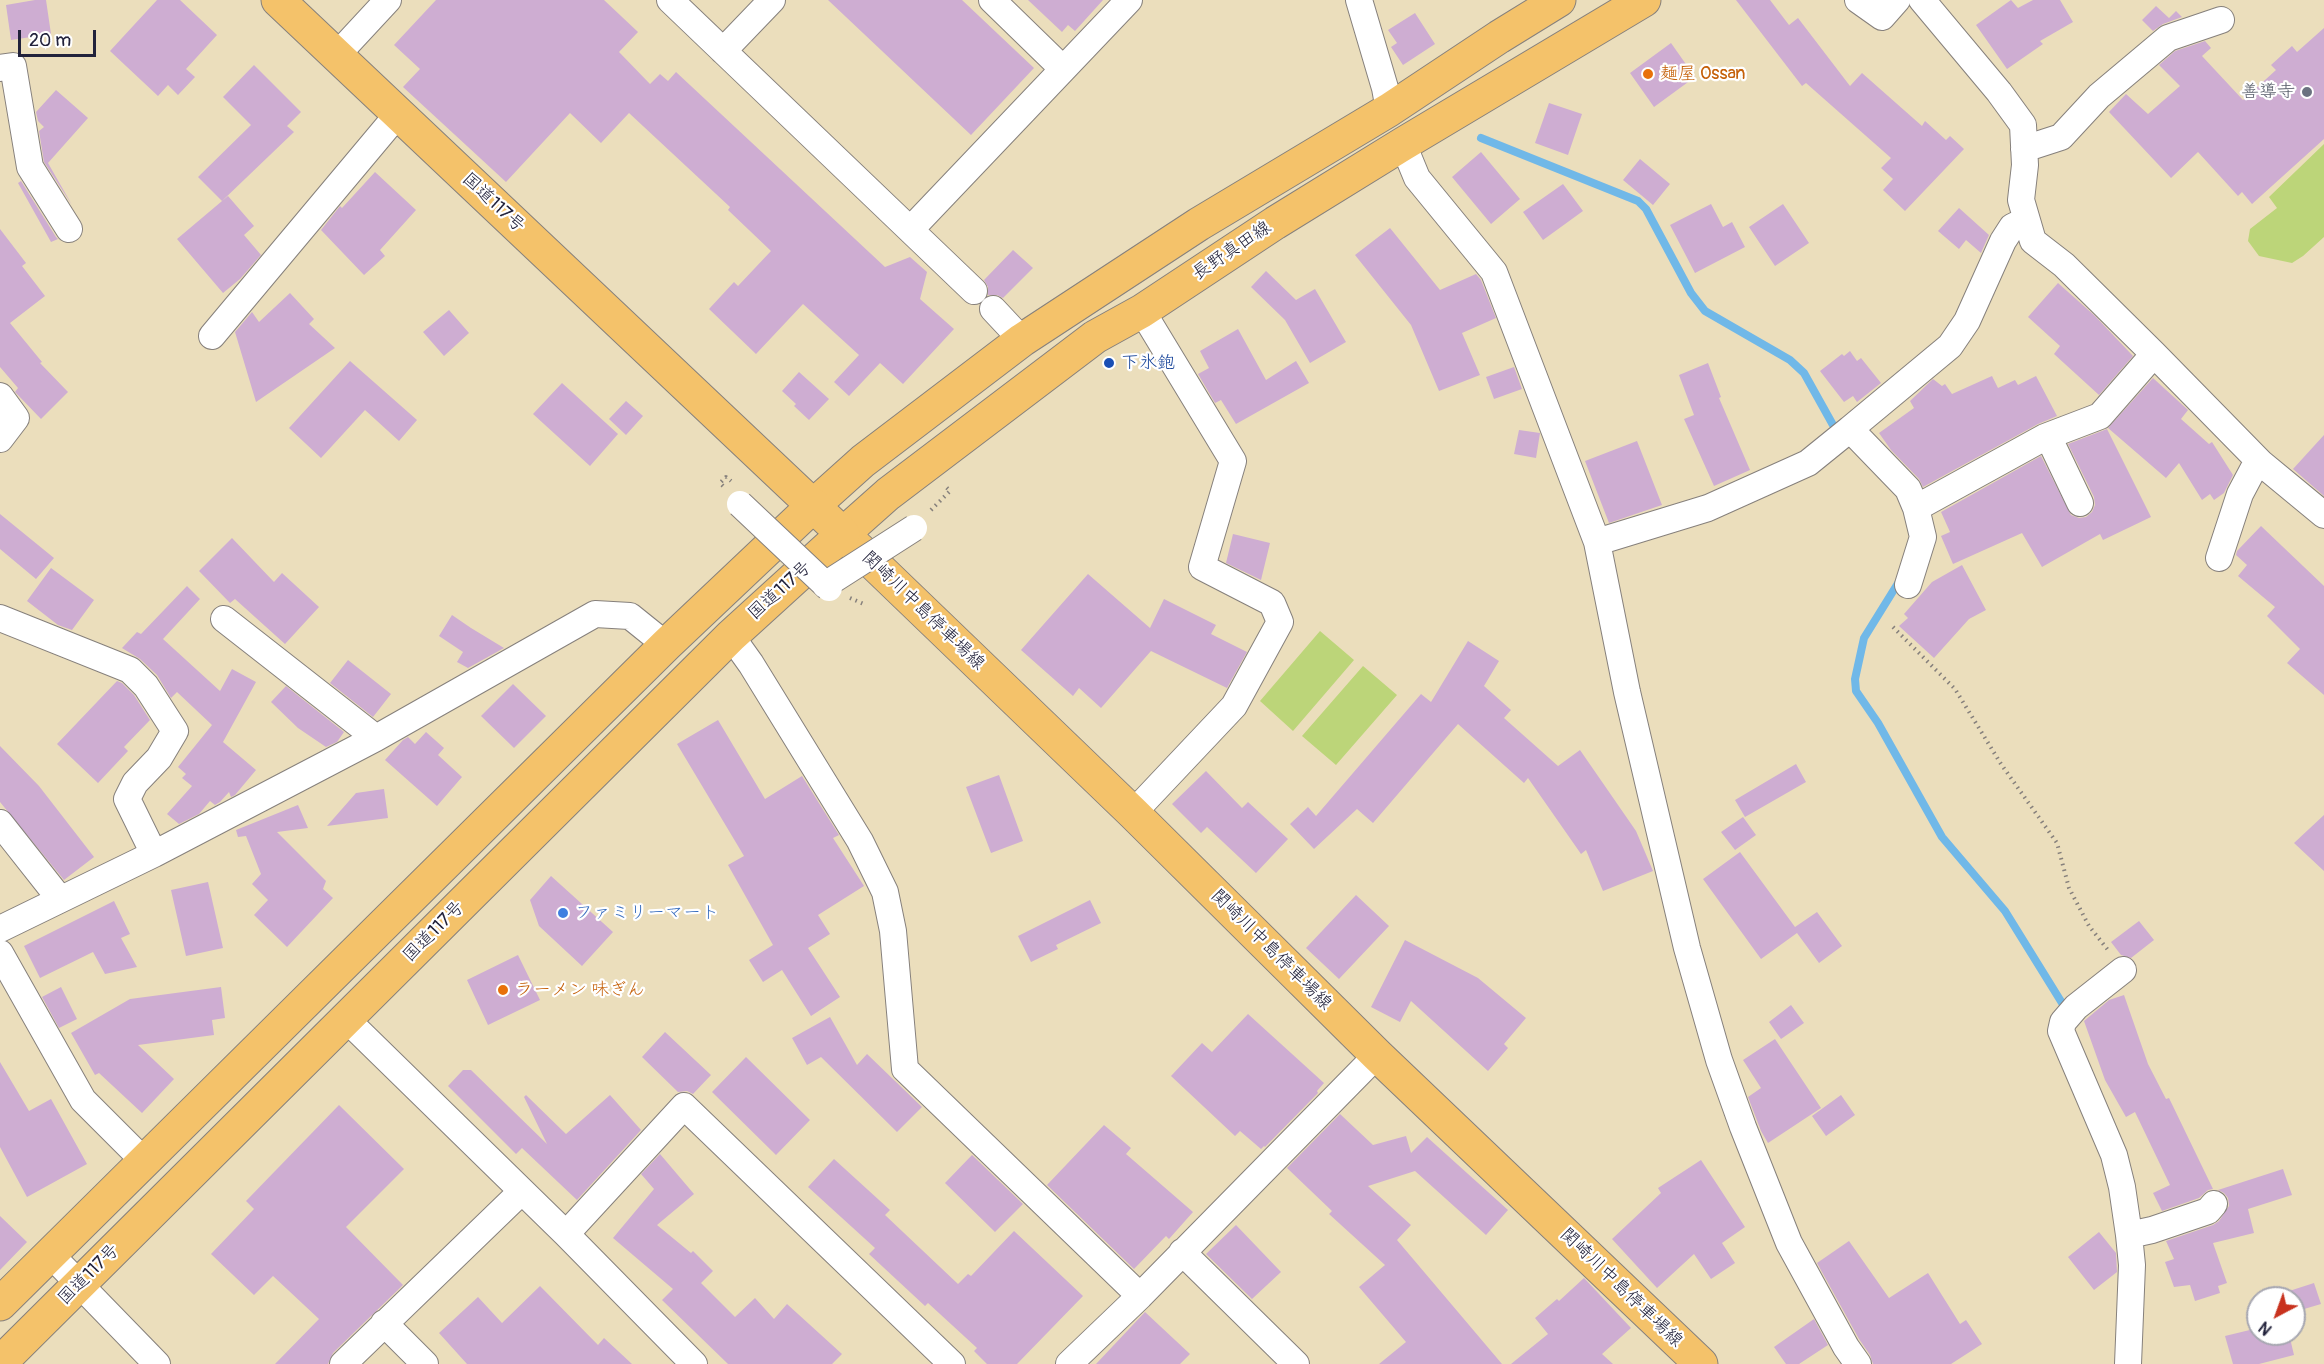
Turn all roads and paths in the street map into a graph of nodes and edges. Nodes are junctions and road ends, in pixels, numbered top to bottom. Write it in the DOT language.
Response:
graph roads {
  1 [pos="278,0"];
  2 [pos="388,0"];
  3 [pos="670,0"];
  4 [pos="772,0"];
  5 [pos="992,0"];
  6 [pos="1129,0"];
  7 [pos="1359,0"];
  8 [pos="1559,0"];
  9 [pos="1644,0"];
  10 [pos="1858,0"];
  11 [pos="1898,0"];
  12 [pos="1922,0"];
  13 [pos="2221,20"];
  14 [pos="723,51"];
  15 [pos="336,56"];
  16 [pos="0,68"];
  17 [pos="1063,69"];
  18 [pos="1389,110"];
  19 [pos="398,114"];
  20 [pos="1403,144"];
  21 [pos="2024,149"];
  22 [pos="2026,220"];
  23 [pos="69,229"];
  24 [pos="911,229"];
  25 [pos="974,291"];
  26 [pos="993,309"];
  27 [pos="1142,311"];
  28 [pos="212,336"];
  29 [pos="1022,340"];
  30 [pos="2154,354"];
  31 [pos="0,396"];
  32 [pos="1850,429"];
  33 [pos="2048,436"];
  34 [pos="0,439"];
  35 [pos="2258,460"];
  36 [pos="2080,503"];
  37 [pos="740,504"];
  38 [pos="814,505"];
  39 [pos="1917,508"];
  40 [pos="2324,514"];
  41 [pos="914,528"];
  42 [pos="843,534"];
  43 [pos="1597,542"];
  44 [pos="2219,558"];
  45 [pos="1908,585"];
  46 [pos="0,618"];
  47 [pos="224,619"];
  48 [pos="1893,627"];
  49 [pos="731,636"];
  50 [pos="666,645"];
  51 [pos="376,738"];
  52 [pos="1133,813"];
  53 [pos="0,823"];
  54 [pos="154,854"];
  55 [pos="60,899"];
  56 [pos="0,929"];
  57 [pos="0,952"];
  58 [pos="2123,970"];
  59 [pos="346,1019"];
  60 [pos="1377,1055"];
  61 [pos="144,1161"];
  62 [pos="521,1192"];
  63 [pos="2214,1204"];
  64 [pos="566,1234"];
  65 [pos="2129,1235"];
  66 [pos="1182,1252"];
  67 [pos="50,1254"];
  68 [pos="79,1284"];
  69 [pos="1140,1296"];
  70 [pos="0,1304"];
  71 [pos="384,1323"];
  72 [pos="0,1363"];
  73 [pos="158,1364"];
  74 [pos="343,1364"];
  75 [pos="425,1364"];
  76 [pos="694,1364"];
  77 [pos="952,1364"];
  78 [pos="1070,1364"];
  79 [pos="1296,1364"];
  80 [pos="1701,1364"];
  81 [pos="1858,1364"];
  82 [pos="2128,1364"];
  1 -- 15 [label="main road, 国道117号"];
  2 -- 15 [label="street"];
  3 -- 14 [label="street"];
  4 -- 14 [label="street"];
  5 -- 17 [label="street"];
  6 -- 17 [label="street"];
  7 -- 18 [label="street"];
  8 -- 18 [label="main road, 長野真田線"];
  9 -- 20 [label="main road, 長野真田線"];
  10 -- 11 [label="street"];
  12 -- 21 [label="street"];
  13 -- 21 [label="street"];
  14 -- 24 [label="street"];
  15 -- 19 [label="main road, 国道117号"];
  16 -- 23 [label="street"];
  17 -- 24 [label="street"];
  18 -- 29 [label="main road, 長野真田線"];
  19 -- 28 [label="street"];
  19 -- 38 [label="main road, 国道117号"];
  20 -- 27 [label="main road, 長野真田線"];
  20 -- 43 [label="street"];
  21 -- 22 [label="street"];
  22 -- 30 [label="street"];
  22 -- 32 [label="street"];
  24 -- 25 [label="street"];
  26 -- 29 [label="street"];
  27 -- 42 [label="main road, 長野真田線"];
  27 -- 52 [label="street"];
  29 -- 38 [label="main road, 長野真田線"];
  30 -- 33 [label="street"];
  30 -- 35 [label="street"];
  31 -- 34 [label="street"];
  32 -- 39 [label="street"];
  32 -- 43 [label="street"];
  33 -- 36 [label="street"];
  33 -- 39 [label="street"];
  35 -- 40 [label="street"];
  35 -- 44 [label="street"];
  37 -- 41 [label="street, bridge"];
  38 -- 42 [label="main road, 国道117号"];
  38 -- 50 [label="main road"];
  39 -- 45 [label="street"];
  42 -- 49 [label="main road, 国道117号"];
  42 -- 52 [label="main road, 関崎川中島停車場線"];
  43 -- 81 [label="street"];
  46 -- 54 [label="street"];
  47 -- 51 [label="street"];
  48 -- 58 [label="path"];
  49 -- 59 [label="main road, 国道117号"];
  49 -- 69 [label="street"];
  50 -- 51 [label="street"];
  50 -- 61 [label="main road"];
  51 -- 54 [label="street"];
  52 -- 60 [label="main road, 関崎川中島停車場線"];
  53 -- 55 [label="street"];
  54 -- 55 [label="street"];
  55 -- 56 [label="street"];
  57 -- 61 [label="street"];
  58 -- 65 [label="street"];
  59 -- 62 [label="street"];
  59 -- 68 [label="main road, 国道117号"];
  60 -- 66 [label="street"];
  60 -- 80 [label="main road, 関崎川中島停車場線"];
  61 -- 67 [label="main road"];
  62 -- 64 [label="street"];
  62 -- 71 [label="street"];
  63 -- 65 [label="street"];
  64 -- 76 [label="street"];
  64 -- 77 [label="street"];
  65 -- 82 [label="street"];
  66 -- 69 [label="street"];
  66 -- 79 [label="street"];
  67 -- 68 [label="street"];
  67 -- 70 [label="main road"];
  68 -- 72 [label="main road, 国道117号"];
  68 -- 73 [label="street"];
  69 -- 78 [label="street"];
  71 -- 74 [label="street"];
  71 -- 75 [label="street"];
}
